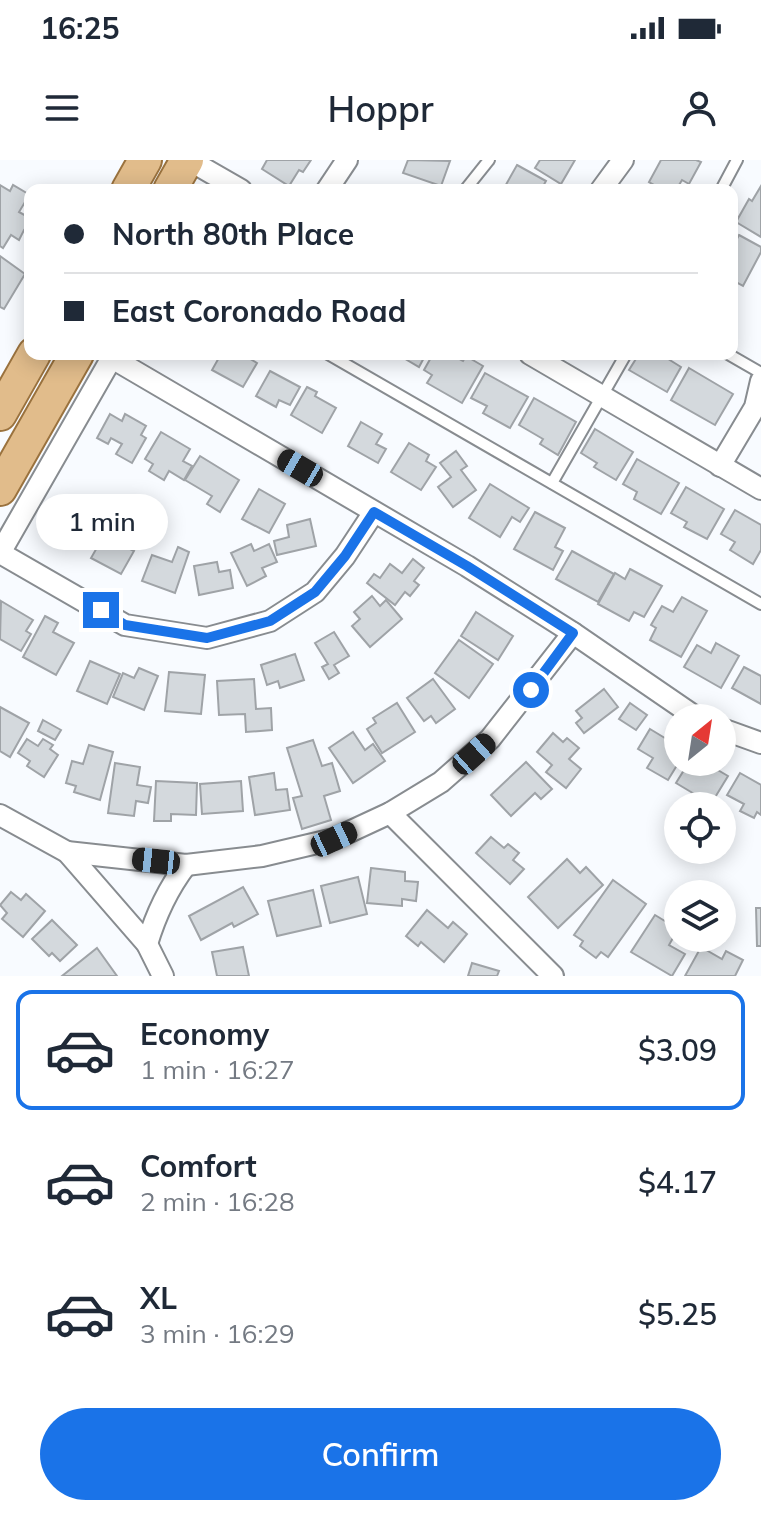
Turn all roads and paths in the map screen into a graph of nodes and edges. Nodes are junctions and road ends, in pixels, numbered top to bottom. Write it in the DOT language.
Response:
graph roads {
  1 [pos="145,160"];
  2 [pos="188,160"];
  3 [pos="347,160"];
  4 [pos="489,160"];
  5 [pos="623,160"];
  6 [pos="737,160"];
  7 [pos="131,184"];
  8 [pos="174,184"];
  9 [pos="230,184"];
  10 [pos="331,184"];
  11 [pos="470,184"];
  12 [pos="605,184"];
  13 [pos="724,184"];
  14 [pos="31,360"];
  15 [pos="74,360"];
  16 [pos="111,360"];
  17 [pos="120,360"];
  18 [pos="338,360"];
  19 [pos="540,360"];
  20 [pos="622,360"];
  21 [pos="738,360"];
  22 [pos="761,373"];
  23 [pos="761,381"];
  24 [pos="601,395"];
  25 [pos="0,414"];
  26 [pos="720,466"];
  27 [pos="552,483"];
  28 [pos="0,489"];
  29 [pos="761,489"];
  30 [pos="374,512"];
  31 [pos="0,553"];
  32 [pos="761,604"];
  33 [pos="573,633"];
  34 [pos="677,704"];
  35 [pos="736,734"];
  36 [pos="761,743"];
  37 [pos="390,813"];
  38 [pos="0,815"];
  39 [pos="67,852"];
  40 [pos="186,865"];
  41 [pos="147,944"];
  42 [pos="548,974"];
  43 [pos="163,976"];
  1 -- 7 [label="main road"];
  2 -- 8 [label="main road"];
  2 -- 9 [label="street"];
  3 -- 10 [label="street"];
  4 -- 11 [label="lane"];
  5 -- 12 [label="street"];
  6 -- 13 [label="lane"];
  14 -- 25 [label="main road"];
  15 -- 28 [label="main road"];
  16 -- 31 [label="street"];
  17 -- 30 [label="street"];
  18 -- 27 [label="lane"];
  19 -- 24 [label="street"];
  20 -- 24 [label="lane"];
  21 -- 22 [label="lane"];
  23 -- 26 [label="street"];
  24 -- 26 [label="street"];
  24 -- 27 [label="lane"];
  26 -- 29 [label="street"];
  27 -- 32 [label="lane"];
  30 -- 31 [label="street"];
  30 -- 33 [label="street"];
  33 -- 34 [label="street"];
  33 -- 37 [label="street"];
  35 -- 36 [label="street"];
  37 -- 40 [label="street"];
  37 -- 42 [label="street"];
  38 -- 39 [label="street"];
  39 -- 40 [label="street"];
  39 -- 41 [label="street"];
  40 -- 41 [label="street"];
  41 -- 43 [label="street"];
}
